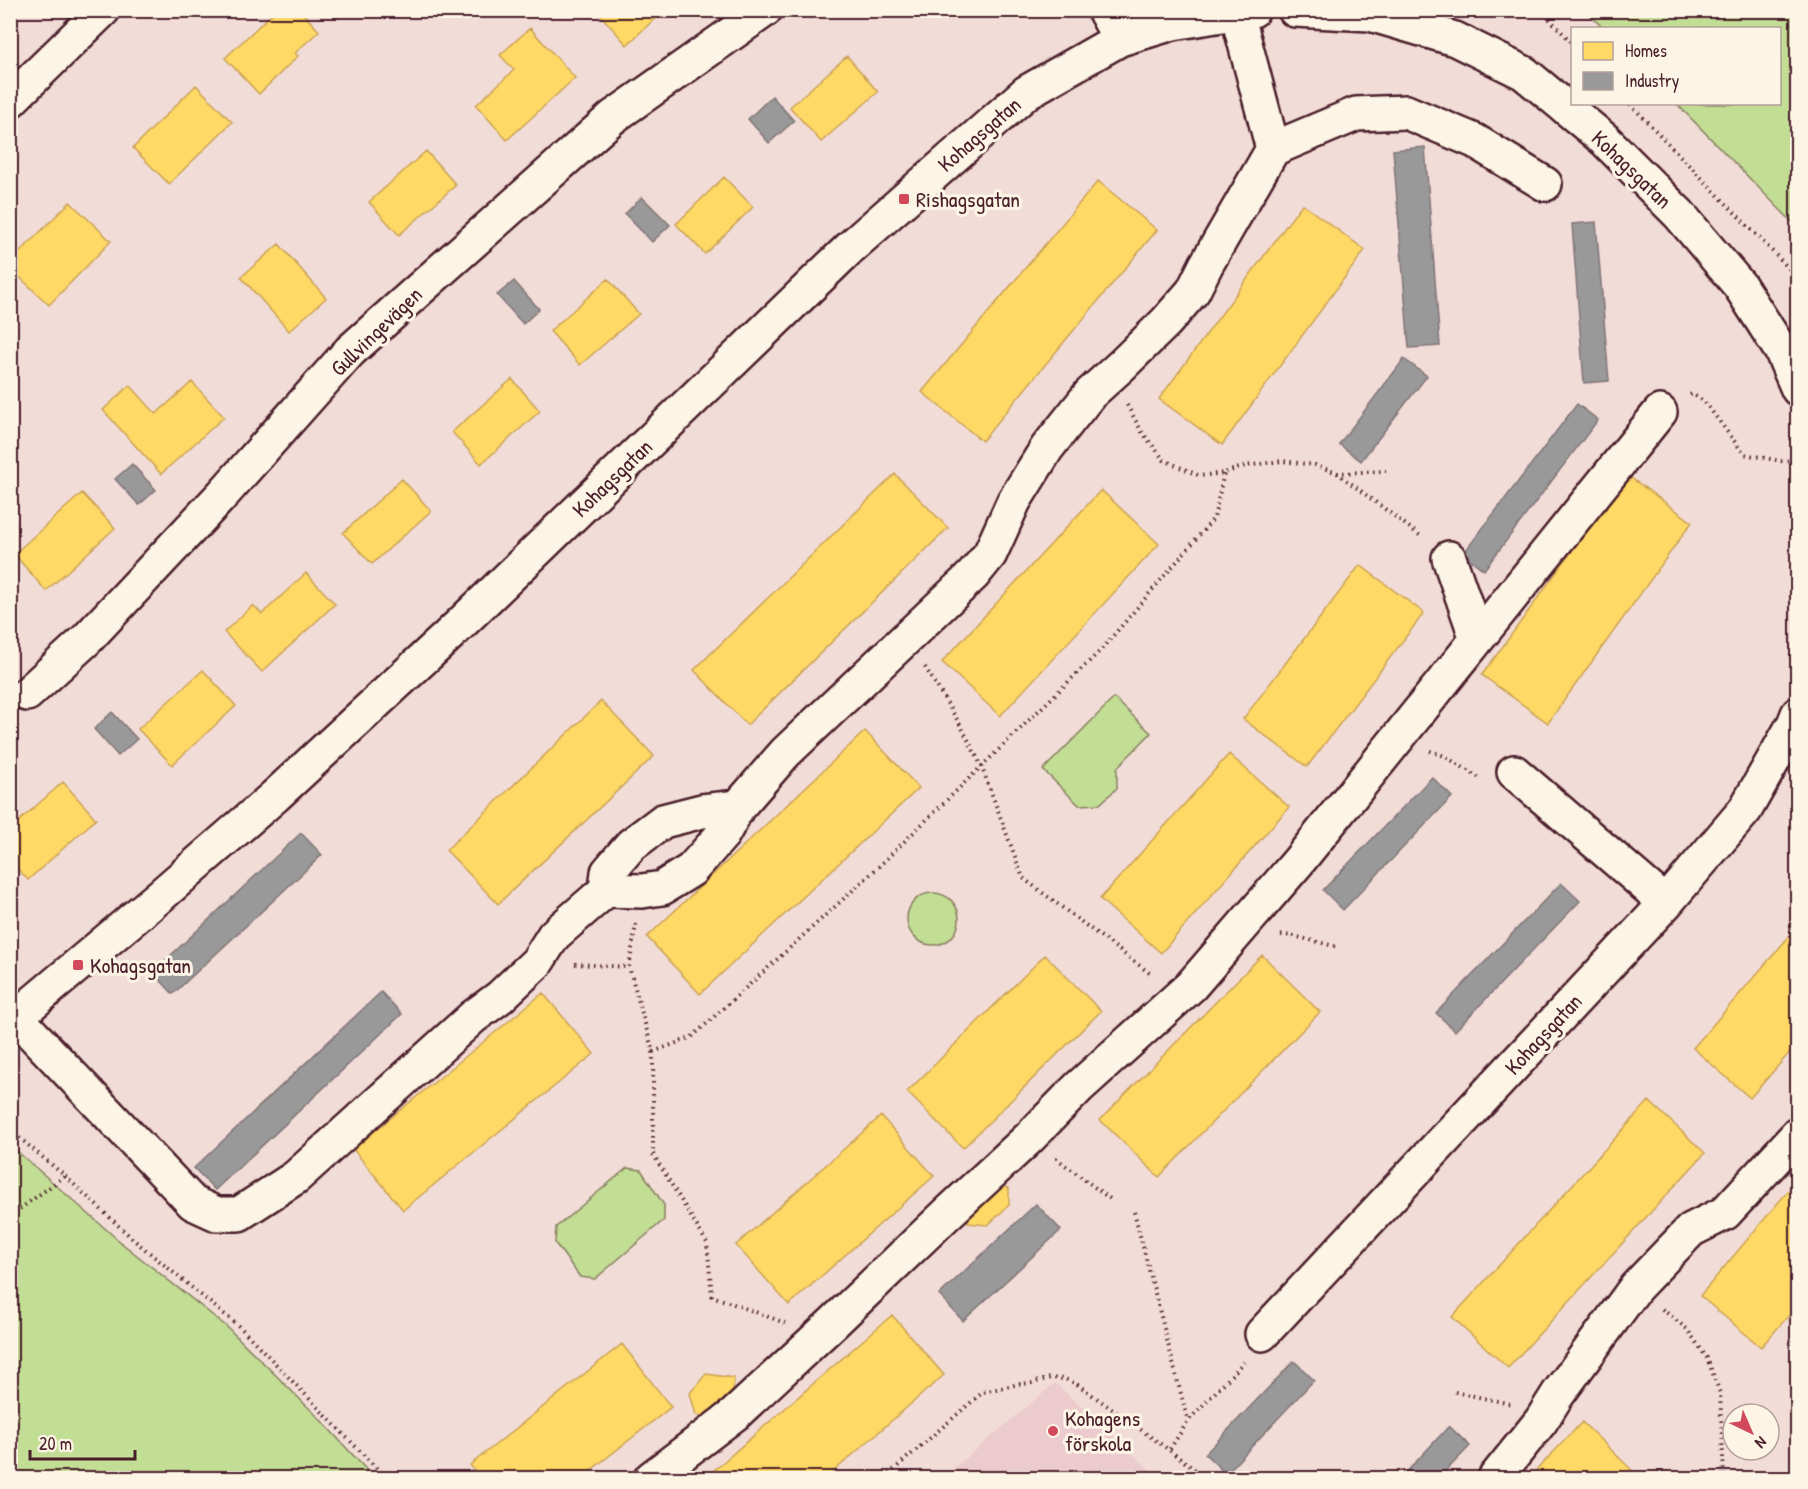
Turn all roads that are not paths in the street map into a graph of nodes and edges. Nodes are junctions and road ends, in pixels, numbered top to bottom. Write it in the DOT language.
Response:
graph roads {
  1 [pos="103,10"];
  2 [pos="765,10"];
  3 [pos="1104,10"];
  4 [pos="1295,10"];
  5 [pos="1245,12"];
  6 [pos="1120,39"];
  7 [pos="10,100"];
  8 [pos="1273,149"];
  9 [pos="1545,184"];
  10 [pos="1797,389"];
  11 [pos="1660,412"];
  12 [pos="1449,558"];
  13 [pos="1477,639"];
  14 [pos="27,694"];
  15 [pos="1797,714"];
  16 [pos="1501,778"];
  17 [pos="738,807"];
  18 [pos="606,890"];
  19 [pos="1666,903"];
  20 [pos="13,1019"];
  21 [pos="1797,1134"];
  22 [pos="1262,1334"];
  23 [pos="651,1479"];
  24 [pos="1495,1479"];
  1 -- 7 [label="street"];
  2 -- 14 [label="street, Gullvingevägen"];
  3 -- 6 [label="street"];
  4 -- 10 [label="street, Kohagsgatan"];
  5 -- 6 [label="street, Kohagsgatan"];
  5 -- 8 [label="street"];
  6 -- 20 [label="street, Kohagsgatan"];
  8 -- 9 [label="street"];
  8 -- 17 [label="street"];
  11 -- 13 [label="street"];
  12 -- 13 [label="street"];
  13 -- 23 [label="street"];
  15 -- 19 [label="street, Kohagsgatan"];
  16 -- 19 [label="street"];
  17 -- 18 [label="street"];
  17 -- 18 [label="street"];
  18 -- 20 [label="street"];
  19 -- 22 [label="street, Kohagsgatan"];
  21 -- 24 [label="street"];
}
